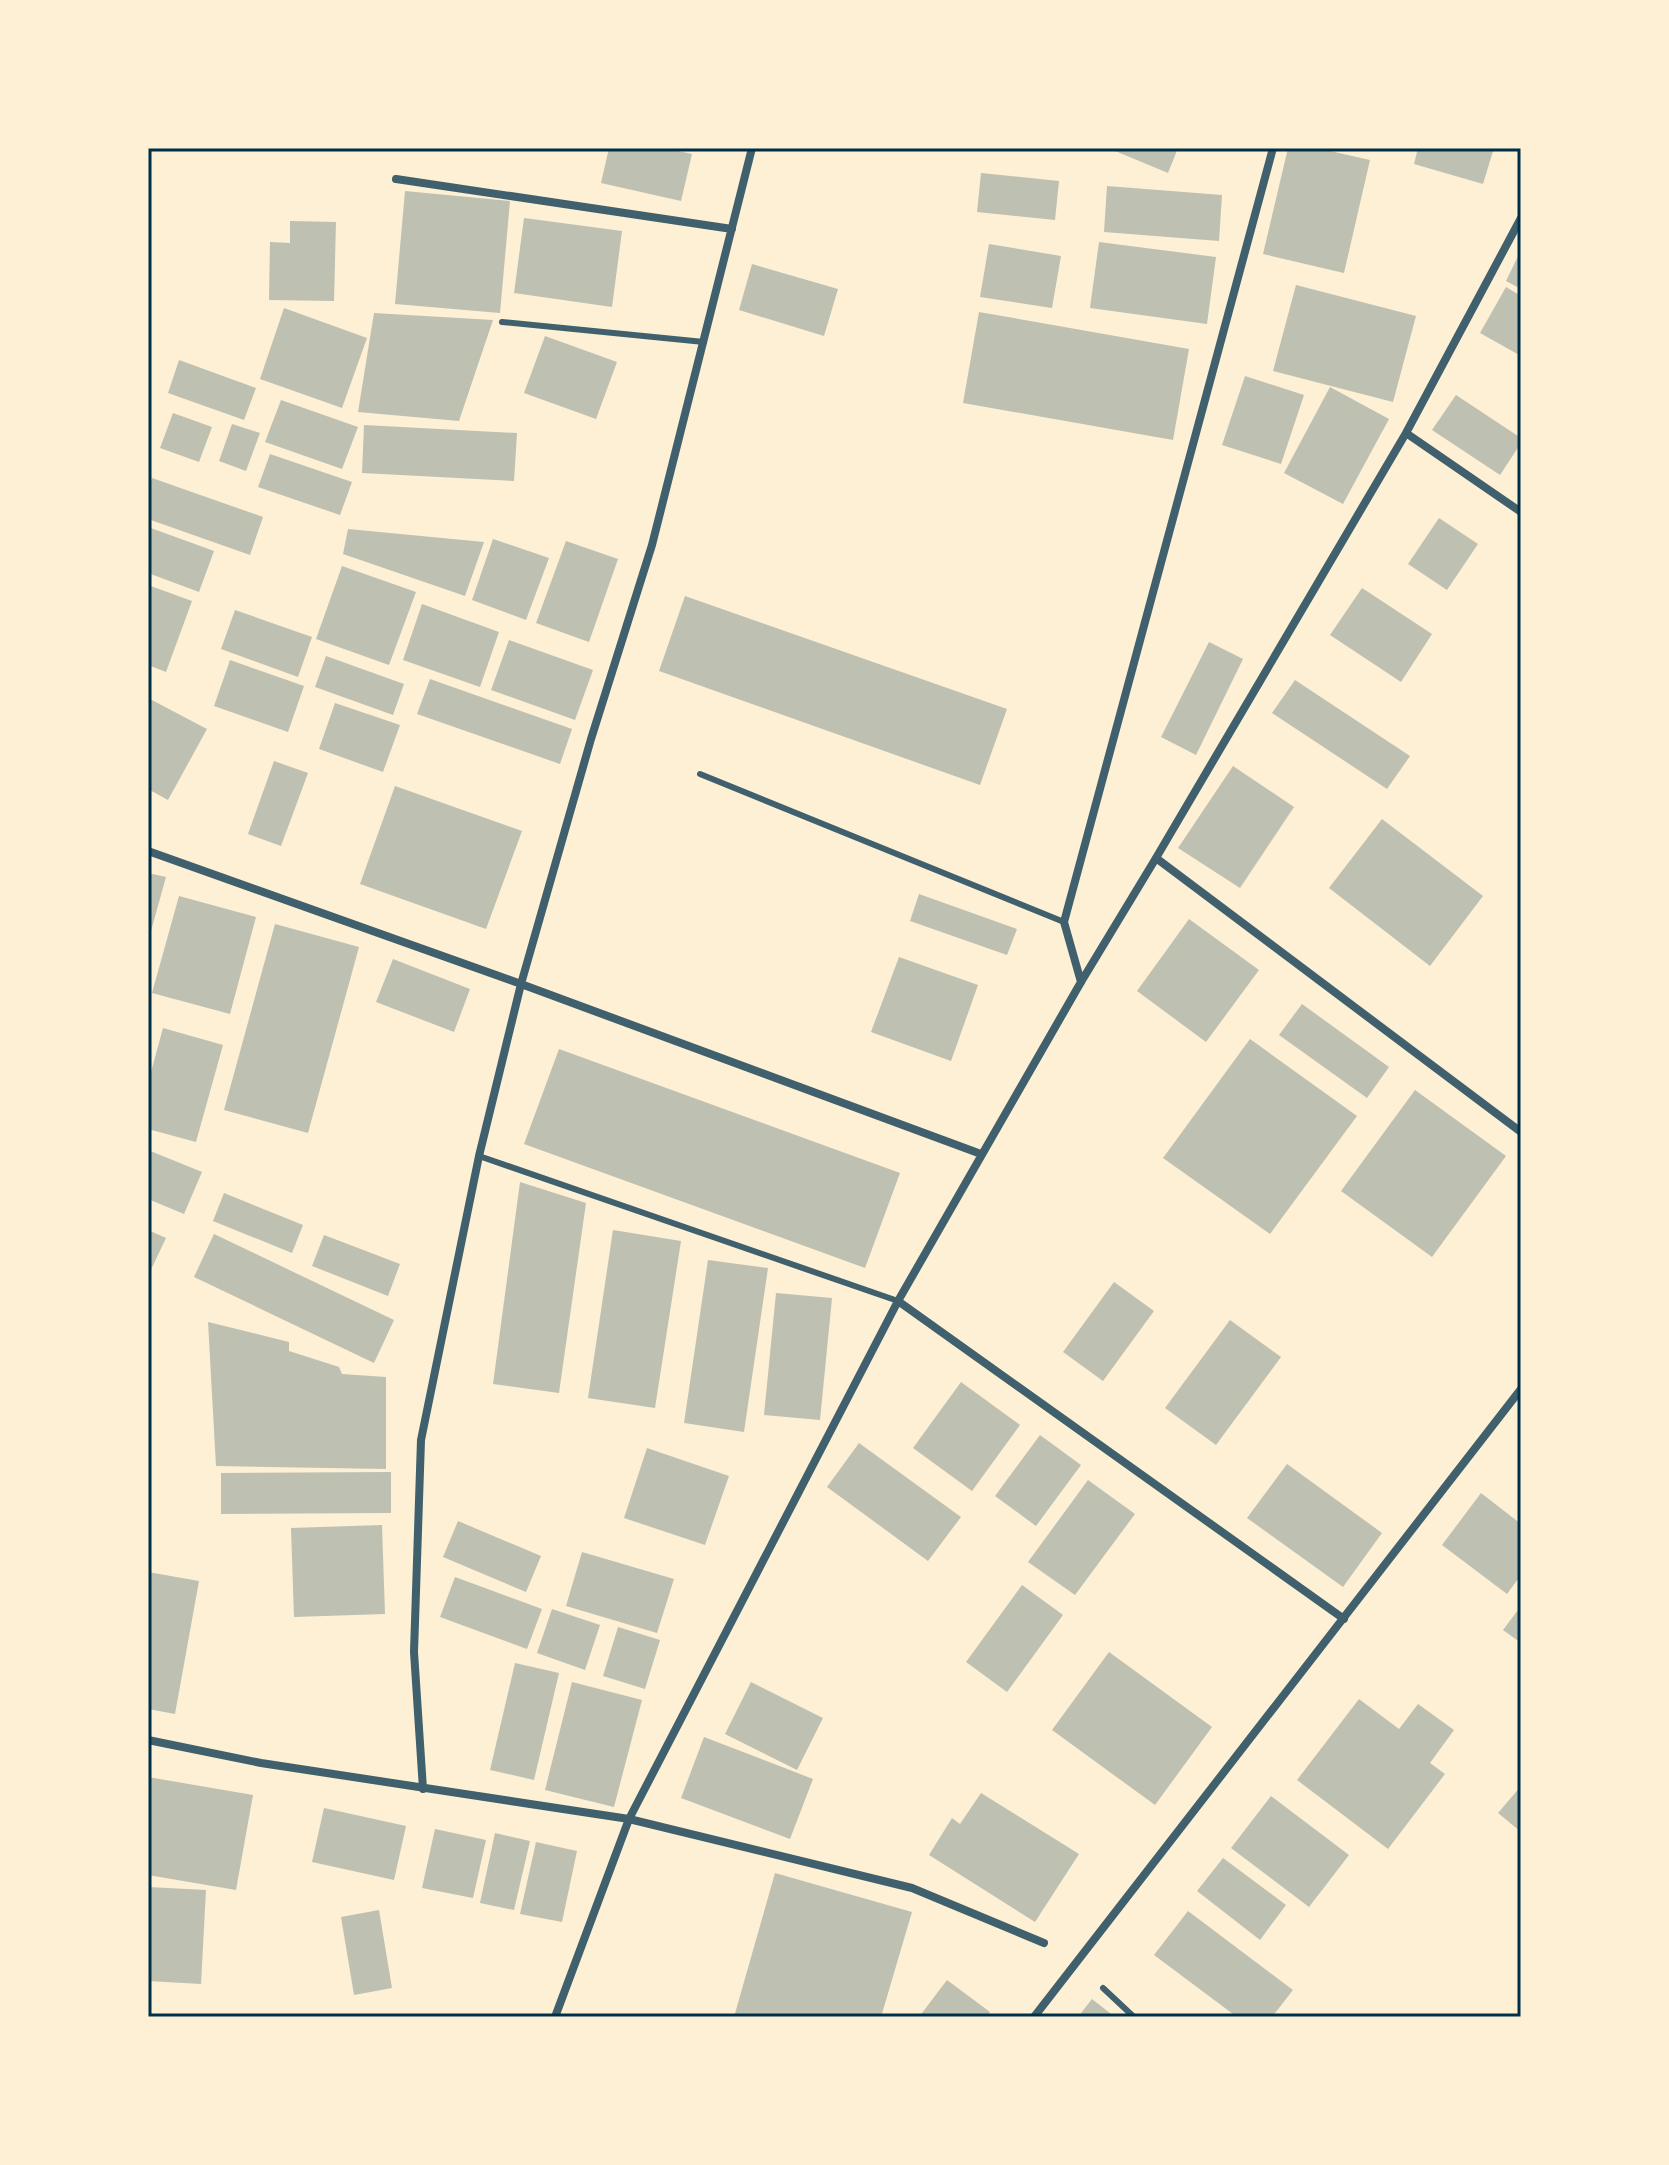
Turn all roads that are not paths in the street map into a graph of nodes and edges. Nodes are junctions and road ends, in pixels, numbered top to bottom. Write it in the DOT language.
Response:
graph roads {
  1 [pos="752,148"];
  2 [pos="1273,148"];
  3 [pos="396,179"];
  4 [pos="1521,218"];
  5 [pos="732,229"];
  6 [pos="502,322"];
  7 [pos="704,342"];
  8 [pos="1406,433"];
  9 [pos="1521,512"];
  10 [pos="700,774"];
  11 [pos="148,851"];
  12 [pos="1156,858"];
  13 [pos="1064,922"];
  14 [pos="1081,982"];
  15 [pos="521,984"];
  16 [pos="1521,1132"];
  17 [pos="981,1154"];
  18 [pos="479,1156"];
  19 [pos="898,1301"];
  20 [pos="1521,1389"];
  21 [pos="1344,1619"];
  22 [pos="148,1740"];
  23 [pos="423,1789"];
  24 [pos="629,1819"];
  25 [pos="1044,1943"];
  26 [pos="1103,1988"];
  27 [pos="555,2017"];
  28 [pos="1034,2017"];
  29 [pos="1134,2017"];
  1 -- 5 [label="street"];
  2 -- 13 [label="street"];
  3 -- 5 [label="street"];
  4 -- 8 [label="street"];
  5 -- 7 [label="street"];
  6 -- 7 [label="lane"];
  7 -- 15 [label="street"];
  8 -- 9 [label="street"];
  8 -- 12 [label="street"];
  10 -- 13 [label="lane"];
  11 -- 15 [label="street"];
  12 -- 14 [label="street"];
  12 -- 16 [label="street"];
  13 -- 14 [label="street"];
  14 -- 17 [label="street"];
  15 -- 17 [label="street"];
  15 -- 18 [label="street"];
  17 -- 19 [label="street"];
  18 -- 19 [label="lane"];
  18 -- 23 [label="street"];
  19 -- 21 [label="street"];
  19 -- 24 [label="street"];
  20 -- 21 [label="street"];
  21 -- 28 [label="street"];
  22 -- 23 [label="street"];
  23 -- 24 [label="street"];
  24 -- 25 [label="street"];
  24 -- 27 [label="street"];
  26 -- 29 [label="lane"];
}
